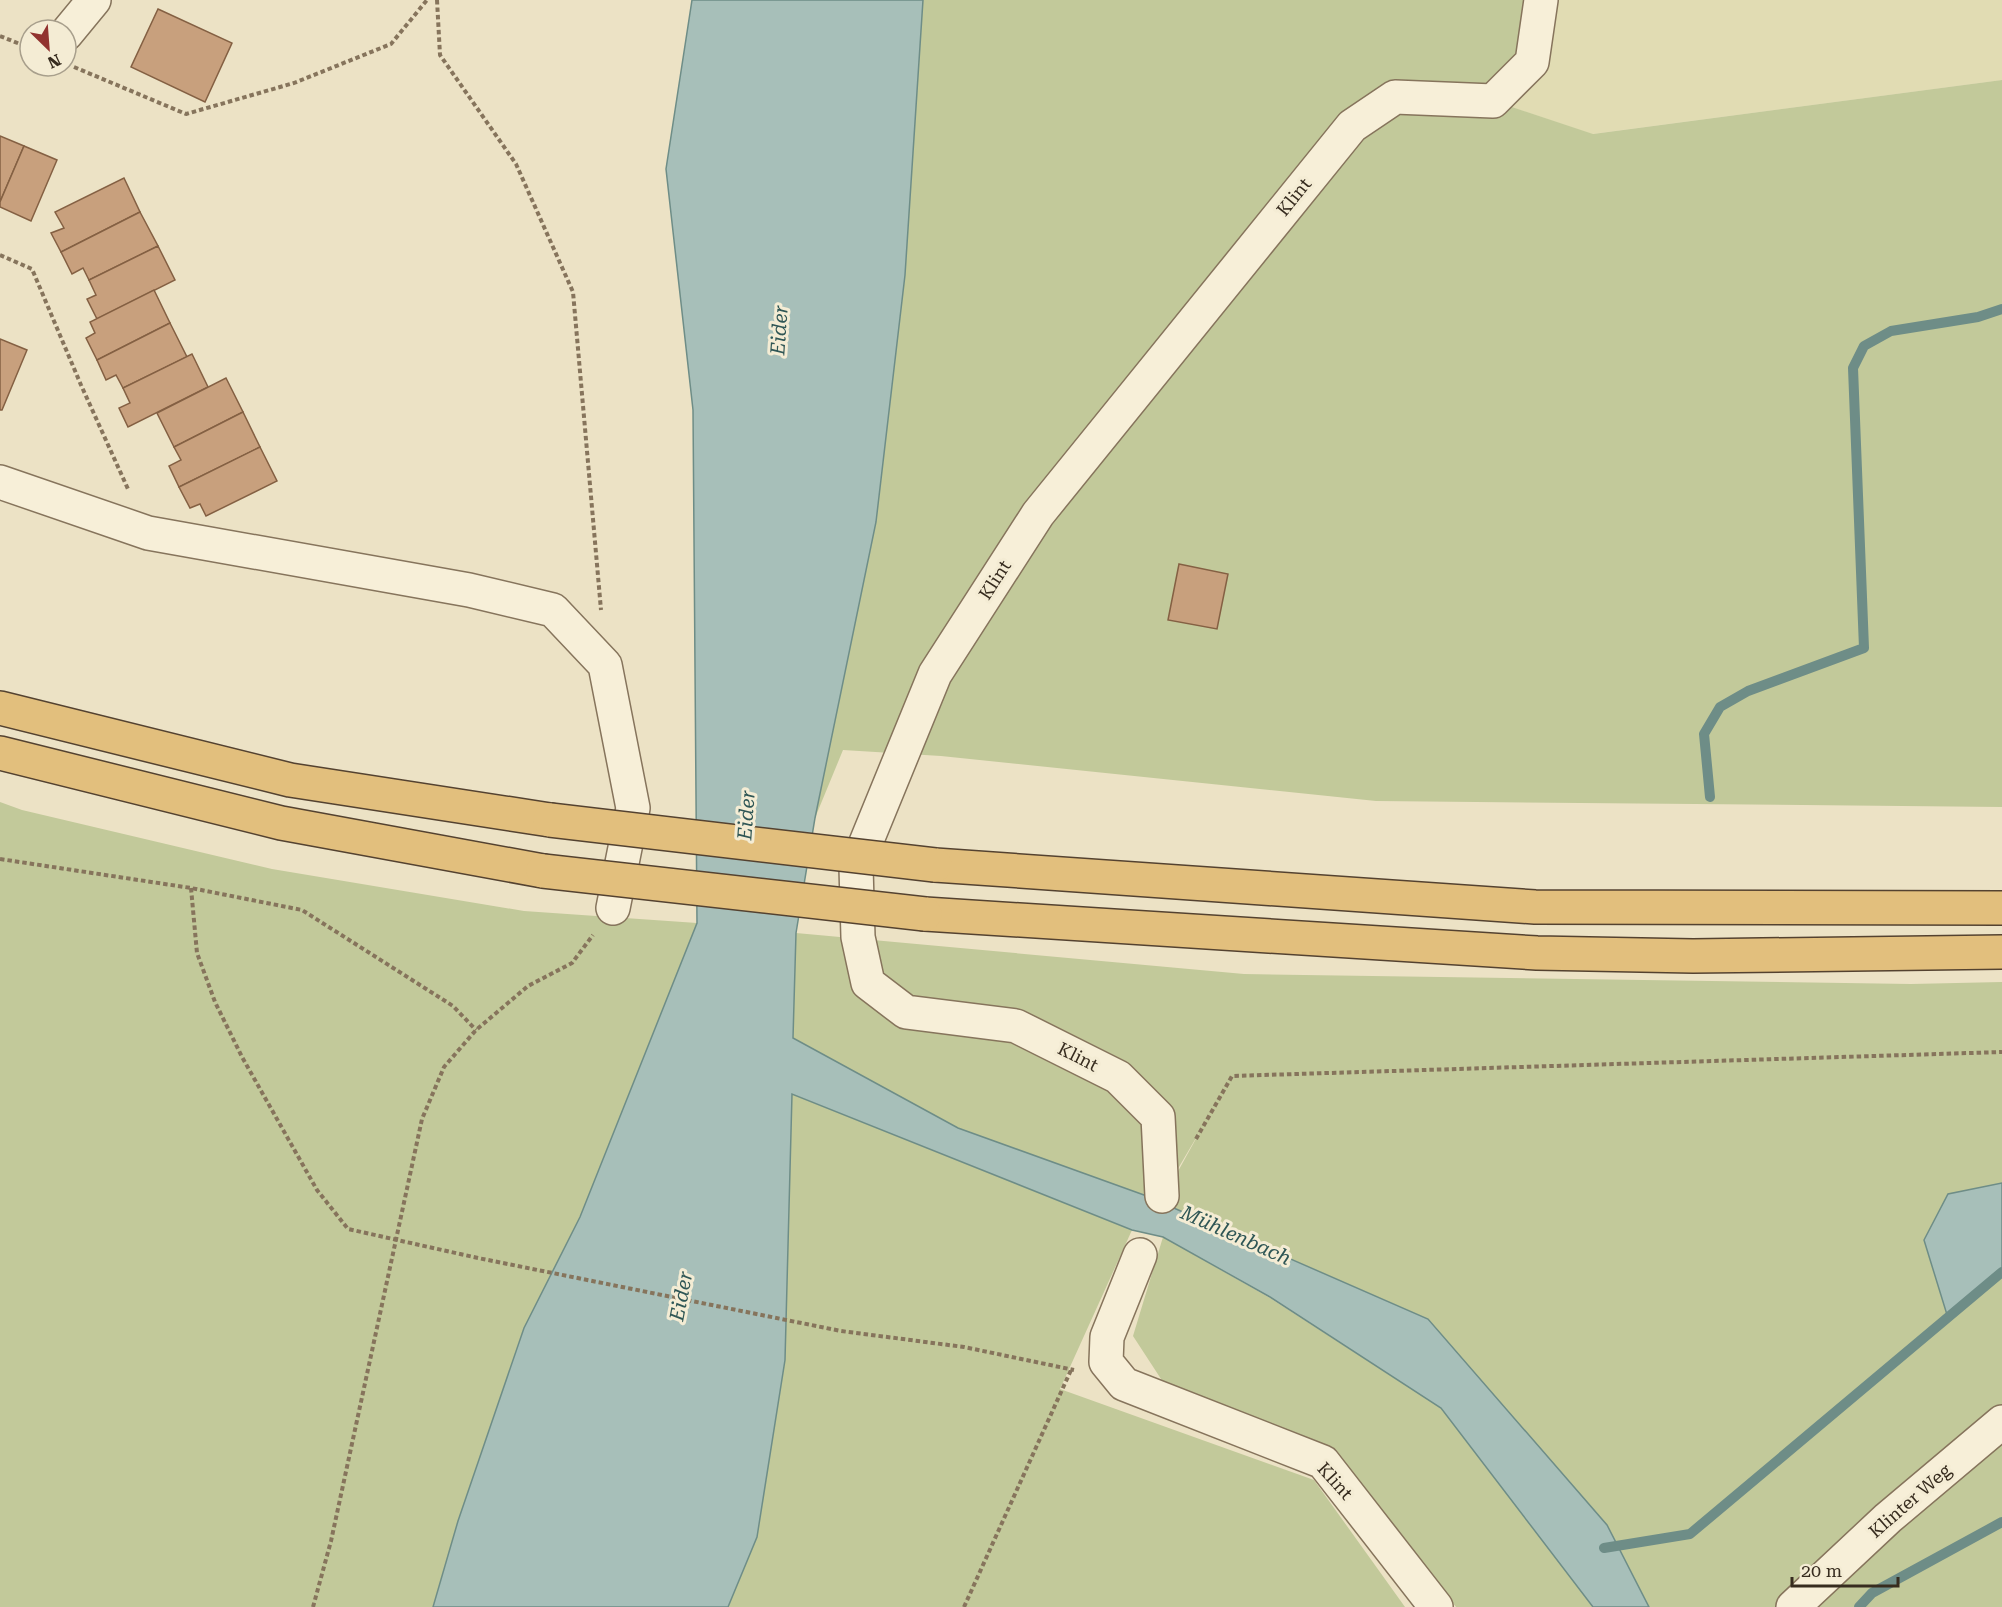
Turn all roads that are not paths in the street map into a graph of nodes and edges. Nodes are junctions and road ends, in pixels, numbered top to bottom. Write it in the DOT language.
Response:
graph roads {
  1 [pos="94,0"];
  2 [pos="1541,0"];
  3 [pos="78,19"];
  4 [pos="0,482"];
  5 [pos="0,708"];
  6 [pos="0,753"];
  7 [pos="613,908"];
  8 [pos="2002,909"];
  9 [pos="2002,952"];
  10 [pos="1162,1196"];
  11 [pos="1140,1255"];
  12 [pos="2002,1422"];
  13 [pos="1436,1607"];
  14 [pos="1793,1607"];
  1 -- 3 [label="street"];
  2 -- 10 [label="street, Klint"];
  4 -- 7 [label="street"];
  5 -- 8 [label="highway, bridge"];
  6 -- 9 [label="highway, bridge"];
  11 -- 13 [label="street, Klint"];
  12 -- 14 [label="street, Klinter Weg"];
}
